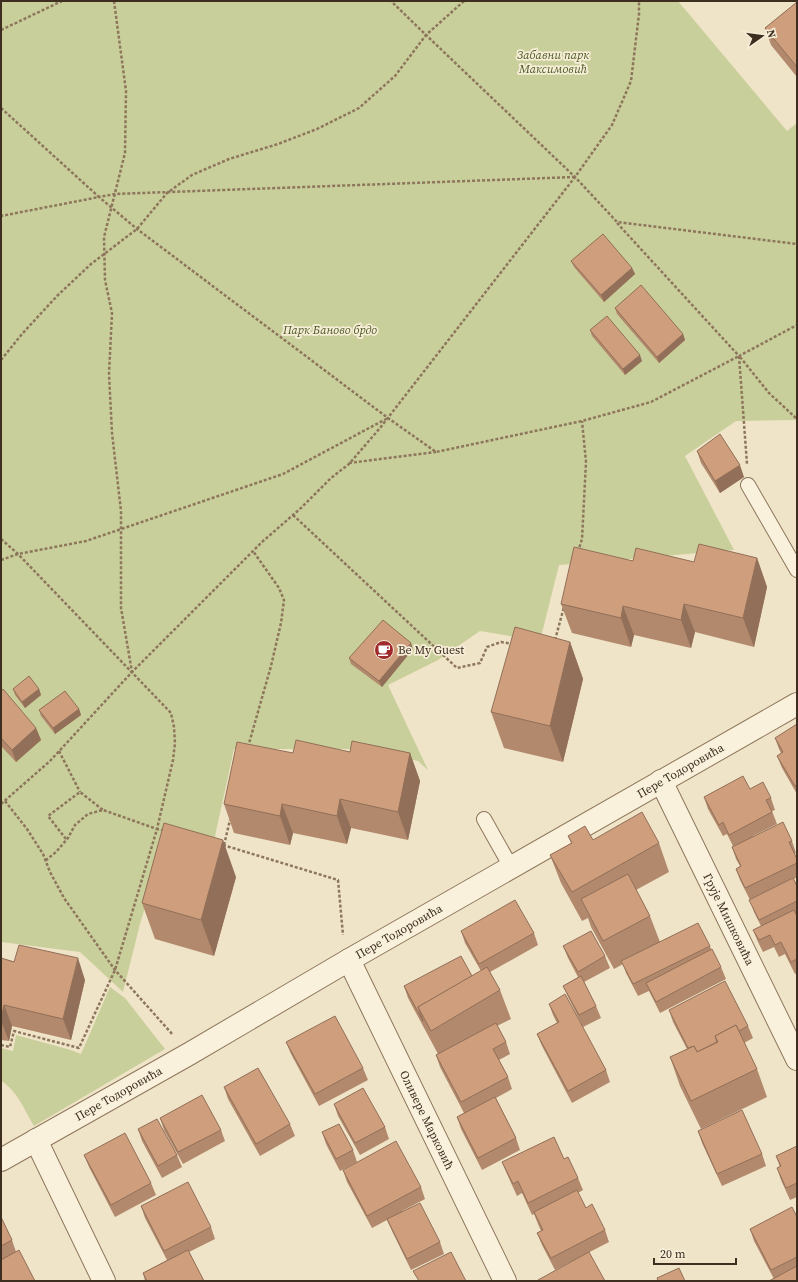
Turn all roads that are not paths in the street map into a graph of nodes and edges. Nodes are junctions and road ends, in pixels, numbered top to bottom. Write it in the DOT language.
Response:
graph roads {
  1 [pos="748,485"];
  2 [pos="797,570"];
  3 [pos="797,704"];
  4 [pos="661,780"];
  5 [pos="484,819"];
  6 [pos="511,867"];
  7 [pos="348,960"];
  8 [pos="797,1058"];
  9 [pos="36,1140"];
  10 [pos="1,1160"];
  11 [pos="104,1281"];
  12 [pos="505,1281"];
  1 -- 2 [label="lane"];
  3 -- 4 [label="street, Пере Тодоровића"];
  4 -- 6 [label="street, Пере Тодоровића"];
  4 -- 8 [label="street, Грује Мишковића"];
  5 -- 6 [label="lane"];
  6 -- 7 [label="street, Пере Тодоровића"];
  7 -- 9 [label="street, Пере Тодоровића"];
  7 -- 12 [label="street, Оливере Марковић"];
  9 -- 10 [label="street, Пере Тодоровића"];
  9 -- 11 [label="street"];
}
